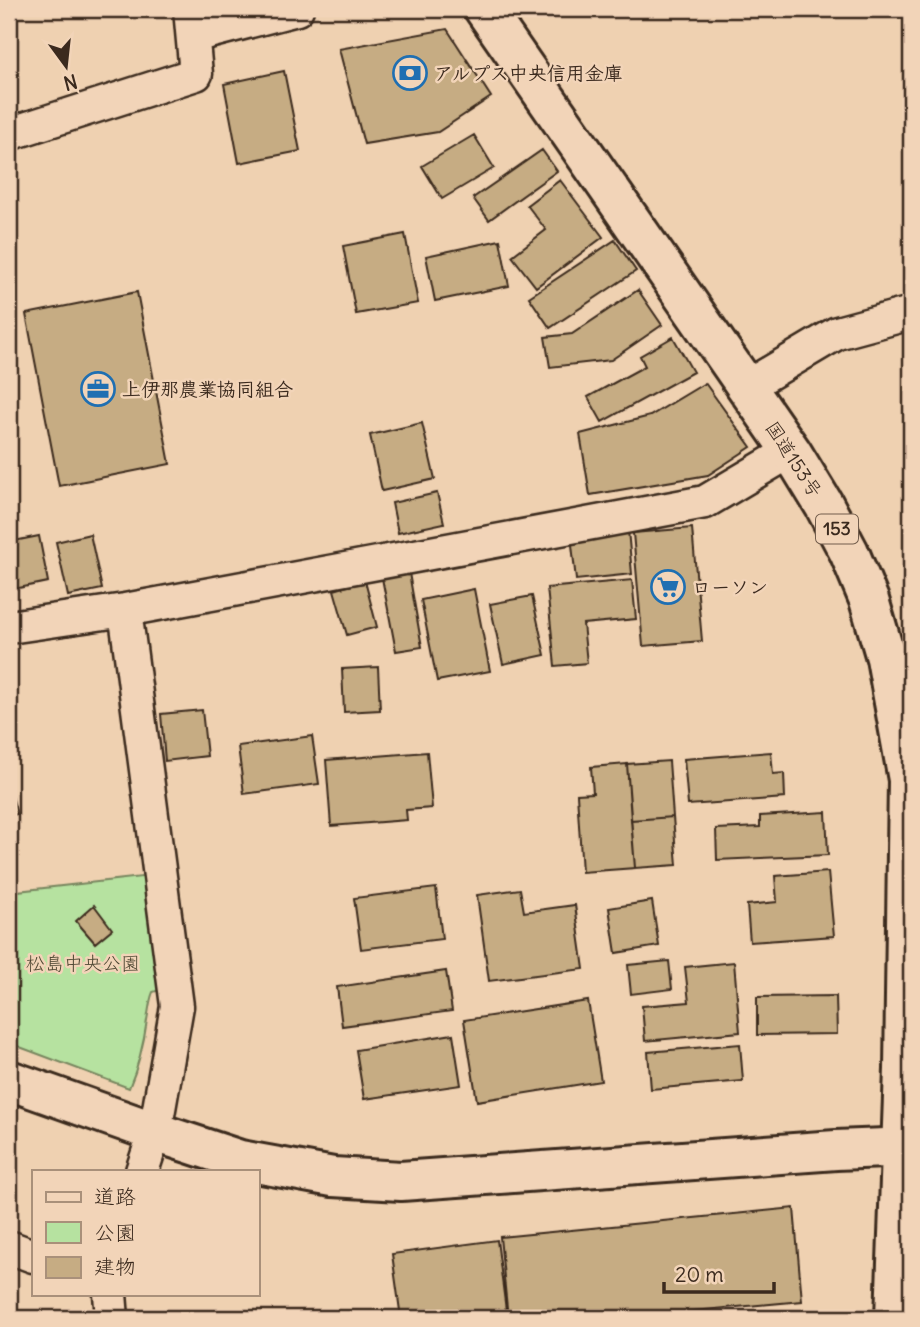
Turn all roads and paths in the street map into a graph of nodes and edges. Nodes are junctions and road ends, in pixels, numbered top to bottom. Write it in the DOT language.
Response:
graph roads {
  1 [pos="297,9"];
  2 [pos="484,9"];
  3 [pos="192,22"];
  4 [pos="9,134"];
  5 [pos="911,313"];
  6 [pos="746,387"];
  7 [pos="791,451"];
  8 [pos="125,610"];
  9 [pos="9,627"];
  10 [pos="9,1080"];
  11 [pos="155,1132"];
  12 [pos="906,1147"];
  13 [pos="142,1170"];
  14 [pos="9,1247"];
  15 [pos="32,1256"];
  16 [pos="110,1296"];
  17 [pos="112,1318"];
  18 [pos="895,1318"];
  1 -- 3 [label="street"];
  2 -- 6 [label="main road, 国道153号 / 153"];
  3 -- 4 [label="street"];
  5 -- 6 [label="street"];
  6 -- 7 [label="main road, 国道153号 / 153"];
  7 -- 8 [label="street"];
  7 -- 12 [label="main road, 国道153号 / 153"];
  8 -- 9 [label="street"];
  8 -- 11 [label="street"];
  10 -- 11 [label="main road"];
  11 -- 12 [label="main road"];
  11 -- 13 [label="street"];
  12 -- 18 [label="main road, 国道153号 / 153"];
  14 -- 15 [label="street"];
  16 -- 17 [label="street"];
}
